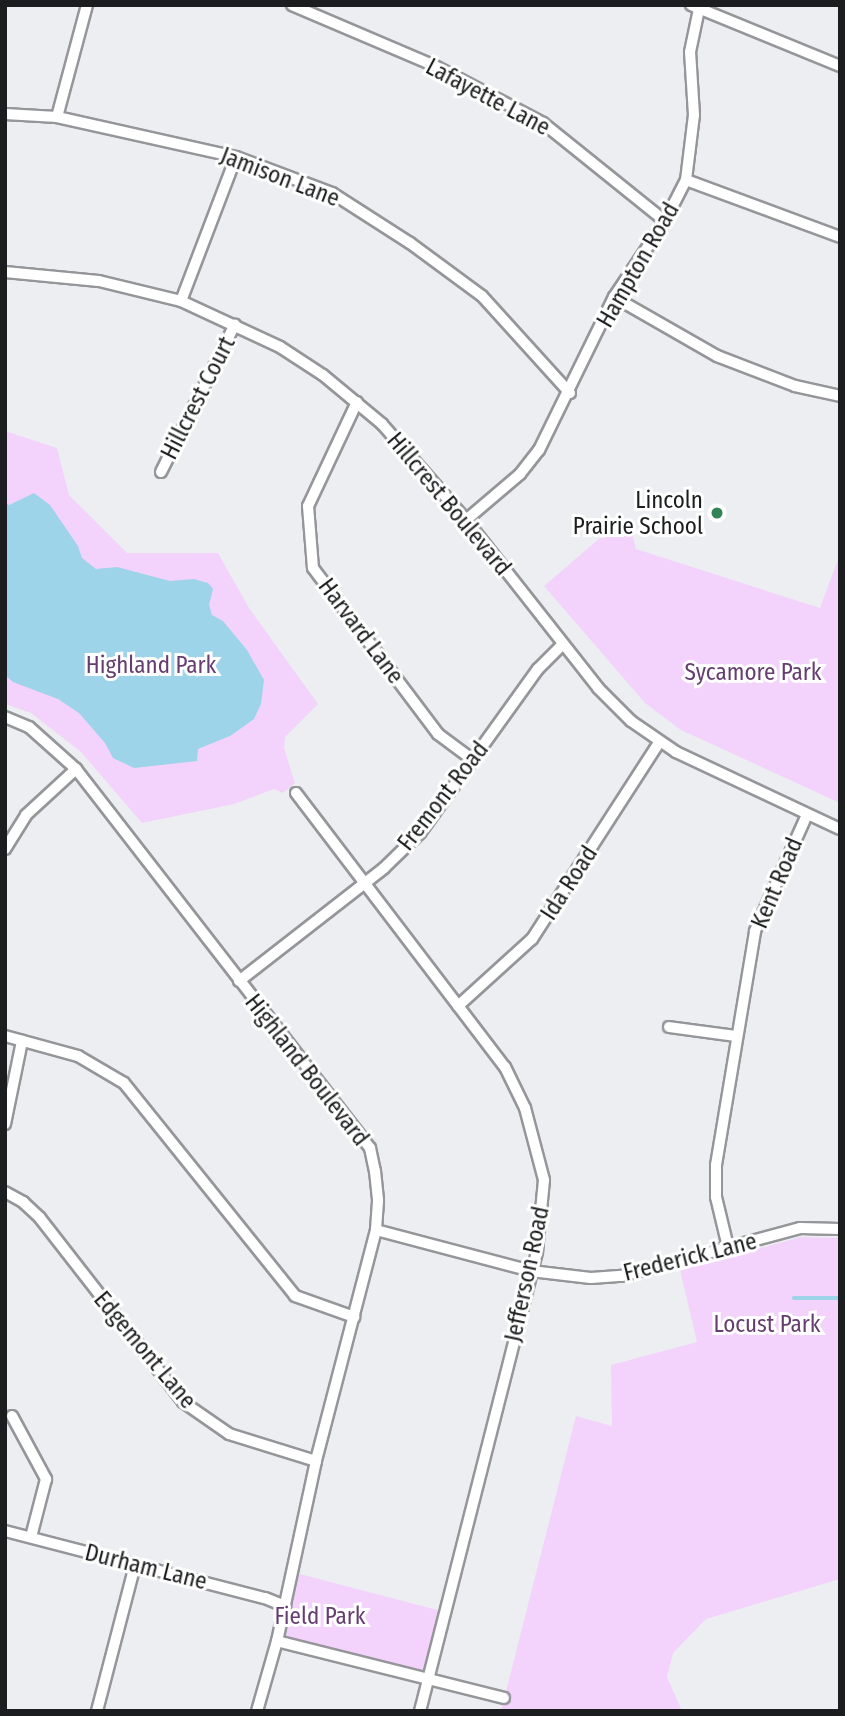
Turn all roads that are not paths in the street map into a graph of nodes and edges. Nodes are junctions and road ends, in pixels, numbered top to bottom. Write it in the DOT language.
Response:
graph roads {
  1 [pos="87,5"];
  2 [pos="292,5"];
  3 [pos="695,7"];
  4 [pos="840,66"];
  5 [pos="5,114"];
  6 [pos="57,117"];
  7 [pos="236,157"];
  8 [pos="685,180"];
  9 [pos="665,221"];
  10 [pos="840,237"];
  11 [pos="5,272"];
  12 [pos="614,297"];
  13 [pos="181,300"];
  14 [pos="235,324"];
  15 [pos="570,393"];
  16 [pos="840,396"];
  17 [pos="357,402"];
  18 [pos="161,472"];
  19 [pos="466,520"];
  20 [pos="563,645"];
  21 [pos="5,717"];
  22 [pos="659,743"];
  23 [pos="473,760"];
  24 [pos="76,769"];
  25 [pos="296,793"];
  26 [pos="807,815"];
  27 [pos="840,829"];
  28 [pos="5,849"];
  29 [pos="363,883"];
  30 [pos="239,981"];
  31 [pos="458,1006"];
  32 [pos="669,1027"];
  33 [pos="5,1036"];
  34 [pos="736,1036"];
  35 [pos="22,1041"];
  36 [pos="5,1124"];
  37 [pos="5,1192"];
  38 [pos="840,1229"];
  39 [pos="376,1230"];
  40 [pos="728,1247"];
  41 [pos="531,1271"];
  42 [pos="354,1317"];
  43 [pos="12,1416"];
  44 [pos="316,1461"];
  45 [pos="5,1531"];
  46 [pos="31,1537"];
  47 [pos="135,1565"];
  48 [pos="285,1606"];
  49 [pos="277,1641"];
  50 [pos="428,1678"];
  51 [pos="504,1698"];
  52 [pos="97,1711"];
  53 [pos="257,1711"];
  54 [pos="420,1711"];
  1 -- 6 [label="street"];
  2 -- 9 [label="street, Lafayette Lane"];
  3 -- 4 [label="street"];
  3 -- 8 [label="street, Hampton Road"];
  5 -- 6 [label="street, Jamison Lane"];
  6 -- 7 [label="street, Jamison Lane"];
  7 -- 13 [label="street"];
  7 -- 15 [label="street, Jamison Lane"];
  8 -- 9 [label="street, Hampton Road"];
  8 -- 10 [label="street"];
  9 -- 12 [label="street, Hampton Road"];
  11 -- 13 [label="street, Hillcrest Boulevard"];
  12 -- 15 [label="street, Hampton Road"];
  12 -- 16 [label="street"];
  13 -- 14 [label="street, Hillcrest Boulevard"];
  14 -- 17 [label="street, Hillcrest Boulevard"];
  14 -- 18 [label="street, Hillcrest Court"];
  15 -- 19 [label="street, Hampton Road"];
  17 -- 19 [label="street, Hillcrest Boulevard"];
  17 -- 23 [label="street, Harvard Lane"];
  19 -- 20 [label="street, Hillcrest Boulevard"];
  20 -- 22 [label="street, Hillcrest Boulevard"];
  20 -- 23 [label="street, Fremont Road"];
  21 -- 24 [label="street, Highland Boulevard"];
  22 -- 26 [label="street, Hillcrest Boulevard"];
  22 -- 31 [label="street, Ida Road"];
  23 -- 29 [label="street, Fremont Road"];
  24 -- 28 [label="street"];
  24 -- 30 [label="street, Highland Boulevard"];
  25 -- 29 [label="street, Jefferson Road"];
  26 -- 27 [label="street, Hillcrest Boulevard"];
  26 -- 34 [label="street, Kent Road"];
  29 -- 30 [label="street, Fremont Road"];
  29 -- 31 [label="street, Jefferson Road"];
  30 -- 39 [label="street, Highland Boulevard"];
  31 -- 41 [label="street, Jefferson Road"];
  32 -- 34 [label="street"];
  33 -- 35 [label="street"];
  34 -- 40 [label="street, Kent Road"];
  35 -- 36 [label="street"];
  35 -- 42 [label="street"];
  37 -- 44 [label="street, Edgemont Lane"];
  38 -- 40 [label="street, Frederick Lane"];
  39 -- 41 [label="street, Frederick Lane"];
  39 -- 42 [label="street, Highland Boulevard"];
  40 -- 41 [label="street, Frederick Lane"];
  41 -- 50 [label="street, Jefferson Road"];
  42 -- 44 [label="street, Highland Boulevard"];
  43 -- 46 [label="street"];
  44 -- 48 [label="street, Highland Boulevard"];
  45 -- 46 [label="street, Durham Lane"];
  46 -- 47 [label="street, Durham Lane"];
  47 -- 48 [label="street, Durham Lane"];
  47 -- 52 [label="street"];
  48 -- 49 [label="street, Highland Boulevard"];
  49 -- 50 [label="street"];
  49 -- 53 [label="street, Highland Boulevard"];
  50 -- 51 [label="street"];
  50 -- 54 [label="street, Jefferson Road"];
}
